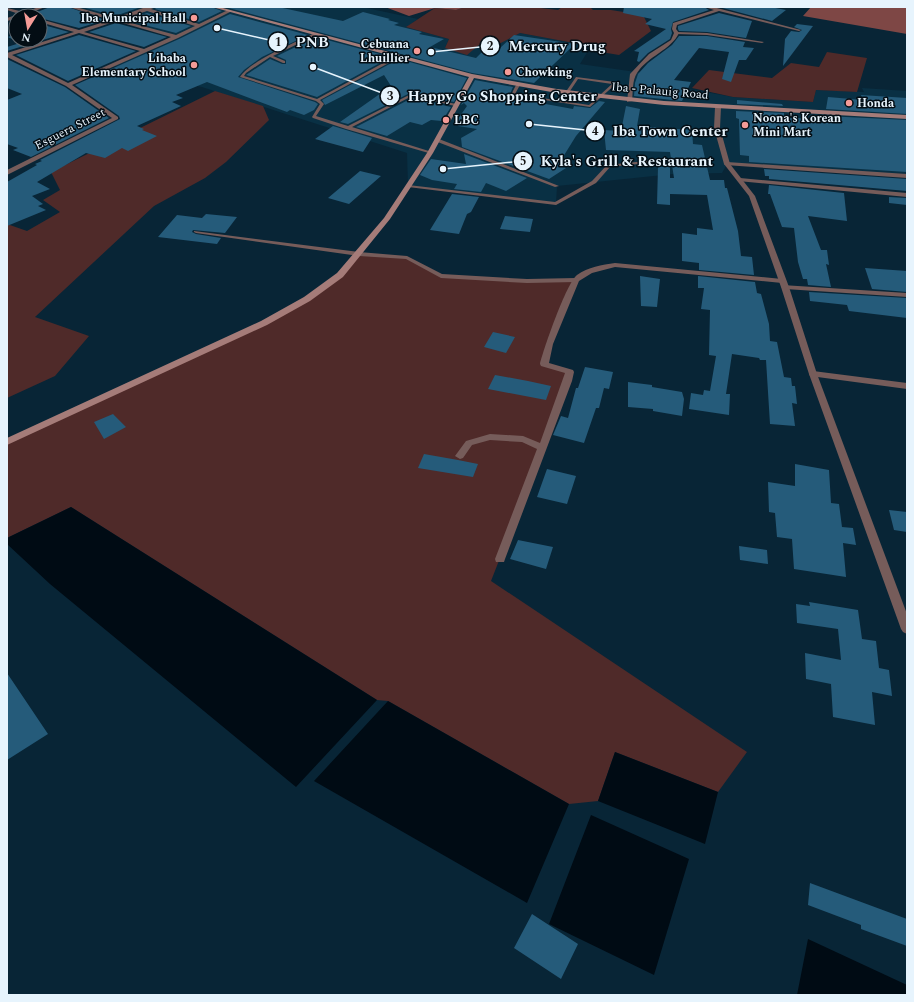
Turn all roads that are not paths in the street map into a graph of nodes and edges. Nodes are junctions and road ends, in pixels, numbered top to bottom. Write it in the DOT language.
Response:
graph roads {
  1 [pos="71,7"];
  2 [pos="137,7"];
  3 [pos="154,7"];
  4 [pos="214,7"];
  5 [pos="237,7"];
  6 [pos="707,7"];
  7 [pos="146,10"];
  8 [pos="718,10"];
  9 [pos="230,11"];
  10 [pos="117,20"];
  11 [pos="48,23"];
  12 [pos="199,26"];
  13 [pos="800,30"];
  14 [pos="76,32"];
  15 [pos="677,33"];
  16 [pos="316,34"];
  17 [pos="176,37"];
  18 [pos="762,42"];
  19 [pos="145,51"];
  20 [pos="7,55"];
  21 [pos="270,56"];
  22 [pos="399,56"];
  23 [pos="284,62"];
  24 [pos="472,76"];
  25 [pos="68,85"];
  26 [pos="518,85"];
  27 [pos="567,93"];
  28 [pos="601,97"];
  29 [pos="317,100"];
  30 [pos="629,100"];
  31 [pos="455,105"];
  32 [pos="718,107"];
  33 [pos="907,117"];
  34 [pos="347,128"];
  35 [pos="437,140"];
  36 [pos="430,153"];
  37 [pos="665,160"];
  38 [pos="727,164"];
  39 [pos="7,173"];
  40 [pos="907,176"];
  41 [pos="740,180"];
  42 [pos="408,186"];
  43 [pos="556,186"];
  44 [pos="907,195"];
  45 [pos="196,232"];
  46 [pos="359,254"];
  47 [pos="576,280"];
  48 [pos="783,284"];
  49 [pos="907,295"];
  50 [pos="813,374"];
  51 [pos="907,386"];
  52 [pos="7,442"];
  53 [pos="543,448"];
  54 [pos="460,456"];
  55 [pos="500,559"];
  56 [pos="907,629"];
  1 -- 10 [label="street"];
  2 -- 7 [label="street"];
  3 -- 7 [label="street"];
  4 -- 9 [label="main road, Iba - Palauig Road"];
  5 -- 9 [label="main road"];
  6 -- 8 [label="street"];
  7 -- 10 [label="street"];
  7 -- 12 [label="street"];
  8 -- 13 [label="street"];
  8 -- 15 [label="street"];
  9 -- 12 [label="street"];
  9 -- 16 [label="main road, Iba - Palauig Road"];
  10 -- 14 [label="street"];
  10 -- 17 [label="street"];
  11 -- 14 [label="street"];
  12 -- 17 [label="street"];
  14 -- 19 [label="street"];
  14 -- 20 [label="street"];
  15 -- 18 [label="lane"];
  15 -- 30 [label="street"];
  16 -- 21 [label="lane"];
  16 -- 22 [label="main road, Iba - Palauig Road"];
  17 -- 19 [label="street"];
  19 -- 25 [label="street"];
  20 -- 25 [label="street, Esguera Street"];
  21 -- 23 [label="lane"];
  21 -- 29 [label="lane"];
  22 -- 24 [label="main road, Iba - Palauig Road"];
  22 -- 29 [label="lane"];
  24 -- 26 [label="main road, Iba - Palauig Road"];
  24 -- 31 [label="main road"];
  25 -- 39 [label="street, Esguera Street"];
  26 -- 27 [label="main road, Iba - Palauig Road"];
  26 -- 28 [label="lane"];
  27 -- 28 [label="main road, Iba - Palauig Road"];
  27 -- 28 [label="lane"];
  28 -- 30 [label="main road, Iba - Palauig Road"];
  29 -- 34 [label="lane"];
  30 -- 32 [label="main road, Iba - Palauig Road"];
  31 -- 34 [label="lane"];
  31 -- 35 [label="main road"];
  32 -- 33 [label="main road, Iba - Palauig Road"];
  32 -- 38 [label="street"];
  34 -- 36 [label="lane"];
  35 -- 36 [label="main road"];
  35 -- 43 [label="lane"];
  36 -- 42 [label="main road"];
  37 -- 42 [label="lane"];
  38 -- 40 [label="street"];
  38 -- 41 [label="street"];
  41 -- 44 [label="street"];
  41 -- 48 [label="street"];
  42 -- 46 [label="main road"];
  45 -- 46 [label="lane"];
  46 -- 47 [label="lane"];
  46 -- 52 [label="main road"];
  47 -- 48 [label="street"];
  47 -- 53 [label="street"];
  48 -- 49 [label="street"];
  48 -- 50 [label="street"];
  50 -- 51 [label="street"];
  50 -- 56 [label="street"];
  53 -- 54 [label="street"];
  53 -- 55 [label="street"];
}
